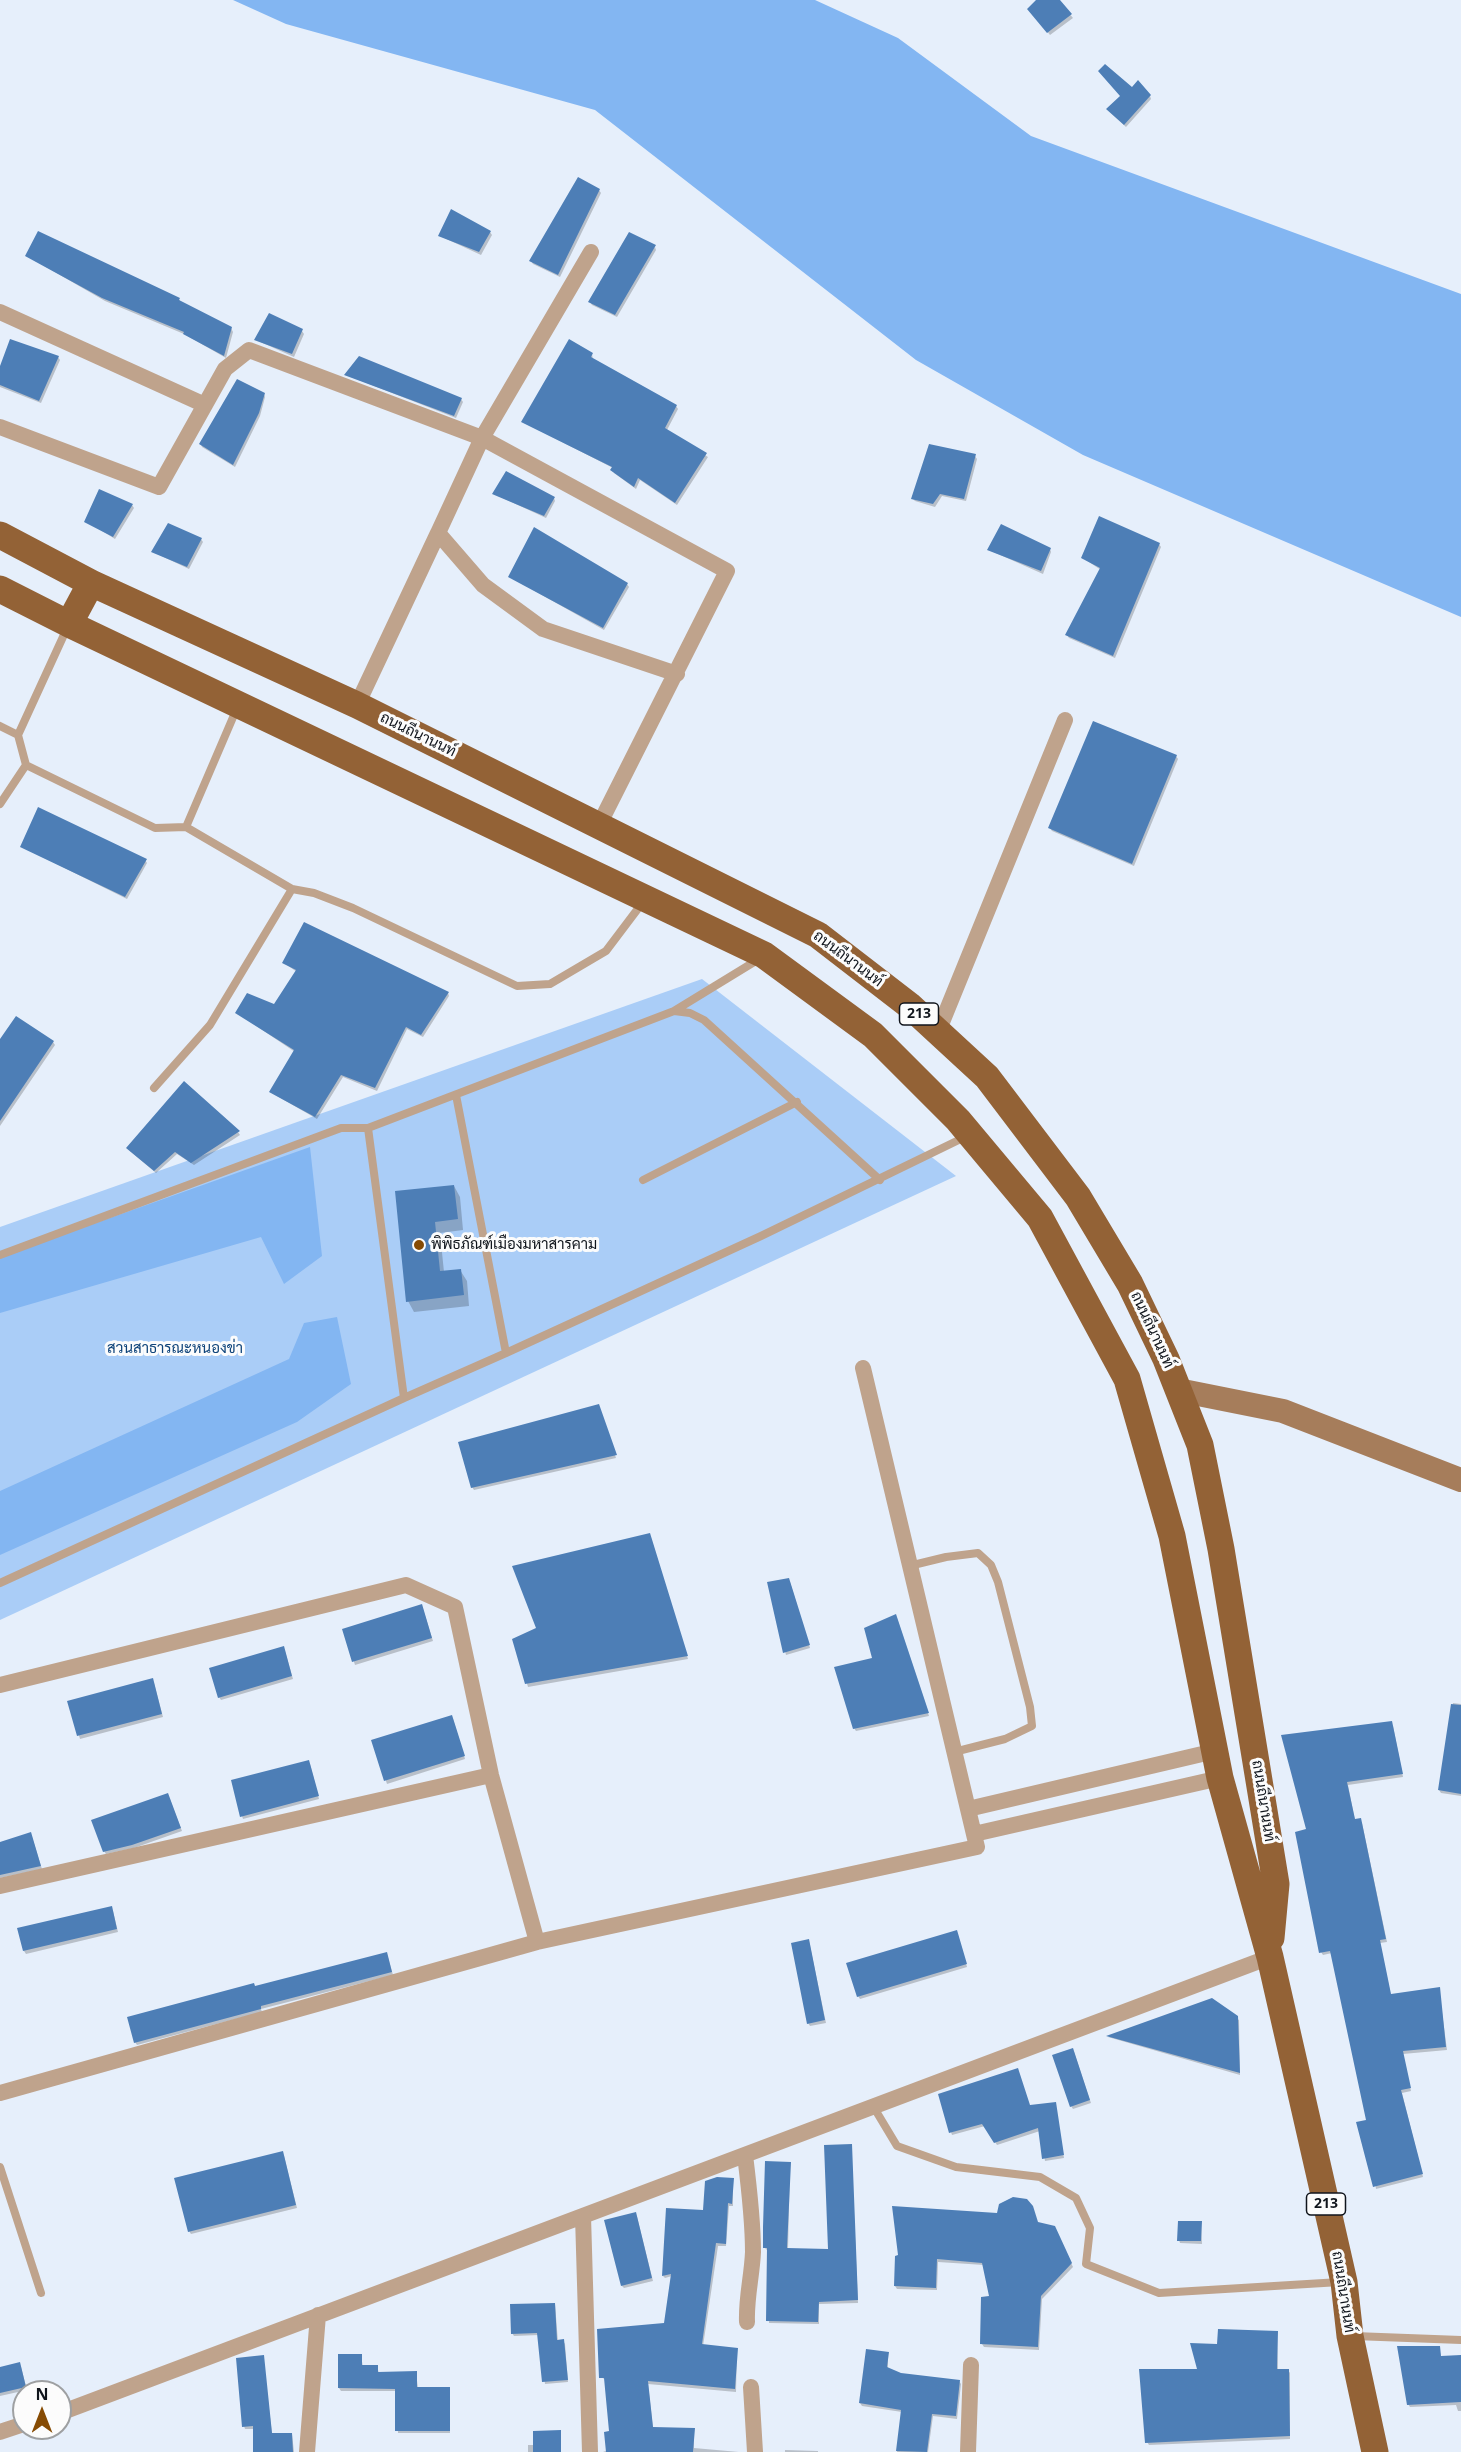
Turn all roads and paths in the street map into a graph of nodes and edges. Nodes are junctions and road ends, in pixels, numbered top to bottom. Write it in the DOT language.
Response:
graph roads {
  1 [pos="591,252"];
  2 [pos="0,312"];
  3 [pos="205,405"];
  4 [pos="0,427"];
  5 [pos="482,438"];
  6 [pos="438,533"];
  7 [pos="0,536"];
  8 [pos="91,583"];
  9 [pos="0,589"];
  10 [pos="69,624"];
  11 [pos="677,674"];
  12 [pos="239,705"];
  13 [pos="357,705"];
  14 [pos="1065,720"];
  15 [pos="0,726"];
  16 [pos="18,735"];
  17 [pos="26,765"];
  18 [pos="0,804"];
  19 [pos="599,825"];
  20 [pos="186,827"];
  21 [pos="292,889"];
  22 [pos="645,899"];
  23 [pos="764,955"];
  24 [pos="674,1011"];
  25 [pos="938,1032"];
  26 [pos="154,1088"];
  27 [pos="456,1095"];
  28 [pos="797,1102"];
  29 [pos="368,1128"];
  30 [pos="970,1134"];
  31 [pos="643,1180"];
  32 [pos="880,1180"];
  33 [pos="0,1255"];
  34 [pos="506,1353"];
  35 [pos="863,1368"];
  36 [pos="1178,1390"];
  37 [pos="404,1398"];
  38 [pos="1461,1480"];
  39 [pos="909,1566"];
  40 [pos="0,1583"];
  41 [pos="0,1685"];
  42 [pos="1246,1700"];
  43 [pos="1205,1708"];
  44 [pos="1215,1751"];
  45 [pos="954,1752"];
  46 [pos="491,1775"];
  47 [pos="1220,1778"];
  48 [pos="968,1809"];
  49 [pos="974,1834"];
  50 [pos="0,1886"];
  51 [pos="537,1942"];
  52 [pos="1270,1957"];
  53 [pos="0,2093"];
  54 [pos="873,2106"];
  55 [pos="744,2155"];
  56 [pos="0,2167"];
  57 [pos="583,2216"];
  58 [pos="1344,2282"];
  59 [pos="41,2294"];
  60 [pos="318,2315"];
  61 [pos="747,2322"];
  62 [pos="1350,2336"];
  63 [pos="1461,2340"];
  64 [pos="970,2365"];
  65 [pos="751,2387"];
  66 [pos="72,2408"];
  67 [pos="307,2452"];
  68 [pos="591,2452"];
  69 [pos="755,2452"];
  70 [pos="968,2452"];
  71 [pos="1375,2452"];
  1 -- 5 [label="street"];
  2 -- 3 [label="street"];
  3 -- 4 [label="street"];
  3 -- 5 [label="street"];
  5 -- 6 [label="street"];
  5 -- 11 [label="street"];
  6 -- 11 [label="street"];
  6 -- 13 [label="street"];
  7 -- 8 [label="main road, ถนนถีนานนท์ / 213"];
  8 -- 10 [label="main road"];
  8 -- 13 [label="main road, ถนนถีนานนท์ / 213"];
  9 -- 10 [label="main road, ถนนถีนานนท์ / 213"];
  10 -- 12 [label="main road, ถนนถีนานนท์ / 213"];
  10 -- 16 [label="lane"];
  11 -- 19 [label="street"];
  12 -- 20 [label="lane"];
  12 -- 22 [label="main road, ถนนถีนานนท์ / 213"];
  13 -- 19 [label="main road, ถนนถีนานนท์ / 213"];
  14 -- 25 [label="street"];
  15 -- 16 [label="lane"];
  16 -- 17 [label="lane"];
  17 -- 18 [label="lane"];
  17 -- 20 [label="lane"];
  19 -- 25 [label="main road, ถนนถีนานนท์ / 213"];
  20 -- 21 [label="lane"];
  21 -- 22 [label="lane"];
  21 -- 26 [label="lane"];
  22 -- 23 [label="main road, ถนนถีนานนท์ / 213"];
  23 -- 24 [label="lane"];
  23 -- 30 [label="main road, ถนนถีนานนท์ / 213"];
  24 -- 27 [label="lane"];
  24 -- 28 [label="lane"];
  25 -- 36 [label="main road, ถนนถีนานนท์ / 213"];
  27 -- 29 [label="lane"];
  27 -- 34 [label="lane"];
  28 -- 31 [label="lane"];
  28 -- 32 [label="lane"];
  29 -- 33 [label="lane"];
  29 -- 37 [label="lane"];
  30 -- 32 [label="lane"];
  30 -- 43 [label="main road, ถนนถีนานนท์ / 213"];
  32 -- 34 [label="lane"];
  34 -- 37 [label="lane"];
  35 -- 39 [label="street"];
  36 -- 38 [label="street"];
  36 -- 42 [label="main road, ถนนถีนานนท์ / 213"];
  37 -- 40 [label="lane"];
  39 -- 45 [label="street"];
  39 -- 45 [label="lane"];
  41 -- 46 [label="street"];
  42 -- 43 [label="main road"];
  42 -- 52 [label="main road, ถนนถีนานนท์ / 213"];
  43 -- 44 [label="main road, ถนนถีนานนท์ / 213"];
  44 -- 47 [label="main road, ถนนถีนานนท์ / 213"];
  44 -- 48 [label="street"];
  45 -- 48 [label="street"];
  46 -- 50 [label="street"];
  46 -- 51 [label="street"];
  47 -- 49 [label="street"];
  47 -- 52 [label="main road, ถนนถีนานนท์ / 213"];
  48 -- 49 [label="street"];
  49 -- 51 [label="street"];
  51 -- 53 [label="street"];
  52 -- 54 [label="street"];
  52 -- 58 [label="main road, ถนนถีนานนท์ / 213"];
  54 -- 55 [label="street"];
  54 -- 58 [label="lane"];
  55 -- 57 [label="street"];
  55 -- 61 [label="street"];
  56 -- 59 [label="lane"];
  57 -- 60 [label="street"];
  57 -- 68 [label="street"];
  58 -- 62 [label="main road, ถนนถีนานนท์ / 213"];
  60 -- 66 [label="street"];
  60 -- 67 [label="street"];
  62 -- 63 [label="lane"];
  62 -- 71 [label="main road, ถนนถีนานนท์ / 213"];
  64 -- 70 [label="street"];
  65 -- 69 [label="street"];
}
